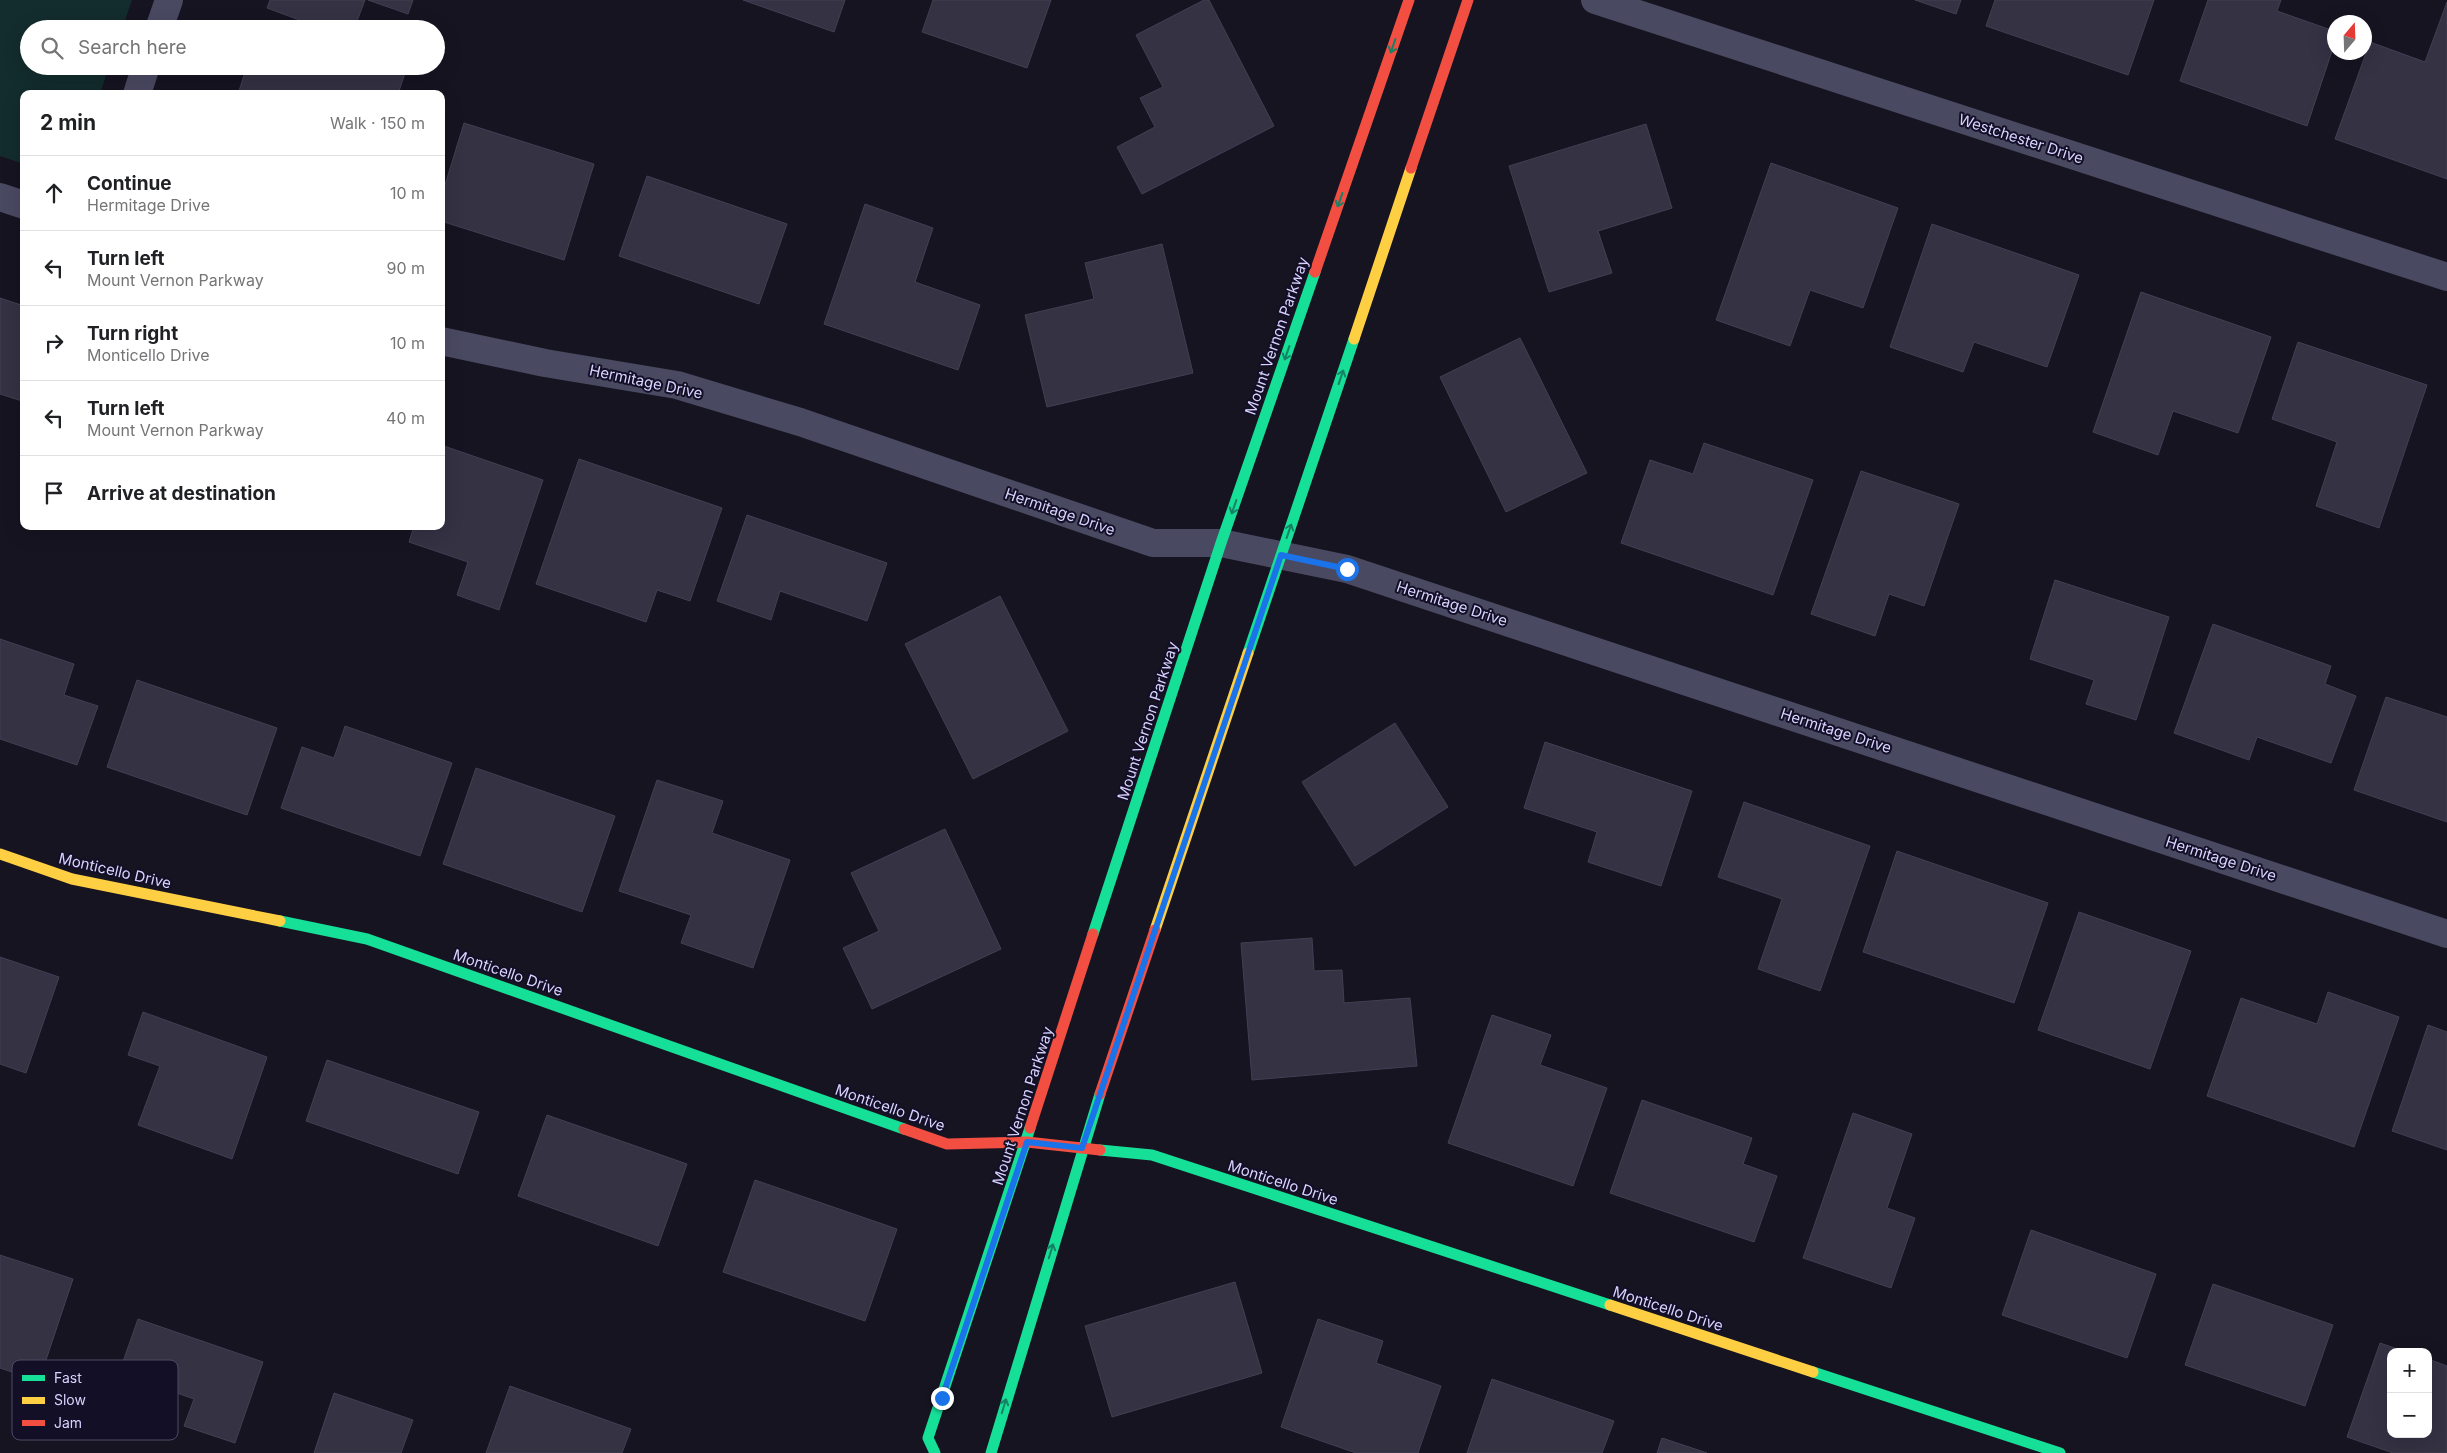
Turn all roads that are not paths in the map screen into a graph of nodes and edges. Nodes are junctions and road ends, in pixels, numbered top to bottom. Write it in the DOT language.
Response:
graph roads {
  1 [pos="169,0"];
  2 [pos="1409,0"];
  3 [pos="1468,0"];
  4 [pos="1595,0"];
  5 [pos="162,20"];
  6 [pos="143,75"];
  7 [pos="138,90"];
  8 [pos="0,196"];
  9 [pos="20,204"];
  10 [pos="2447,277"];
  11 [pos="445,342"];
  12 [pos="1221,543"];
  13 [pos="1281,555"];
  14 [pos="0,854"];
  15 [pos="2447,934"];
  16 [pos="1027,1142"];
  17 [pos="1082,1148"];
  18 [pos="934,1453"];
  19 [pos="991,1453"];
  20 [pos="2060,1453"];
  1 -- 5 [label="street"];
  2 -- 12 [label="street, Mount Vernon Parkway, one-way"];
  13 -- 3 [label="street, one-way"];
  4 -- 10 [label="street, Westchester Drive"];
  6 -- 7 [label="street"];
  8 -- 9 [label="street"];
  11 -- 12 [label="street, Hermitage Drive"];
  12 -- 13 [label="street, Hermitage Drive"];
  12 -- 16 [label="street, Mount Vernon Parkway"];
  13 -- 15 [label="street, Hermitage Drive"];
  13 -- 17 [label="street"];
  14 -- 16 [label="street, Monticello Drive"];
  16 -- 17 [label="street, Monticello Drive"];
  16 -- 18 [label="street, Mount Vernon Parkway"];
  19 -- 17 [label="street, one-way"];
  17 -- 20 [label="street, Monticello Drive"];
}
